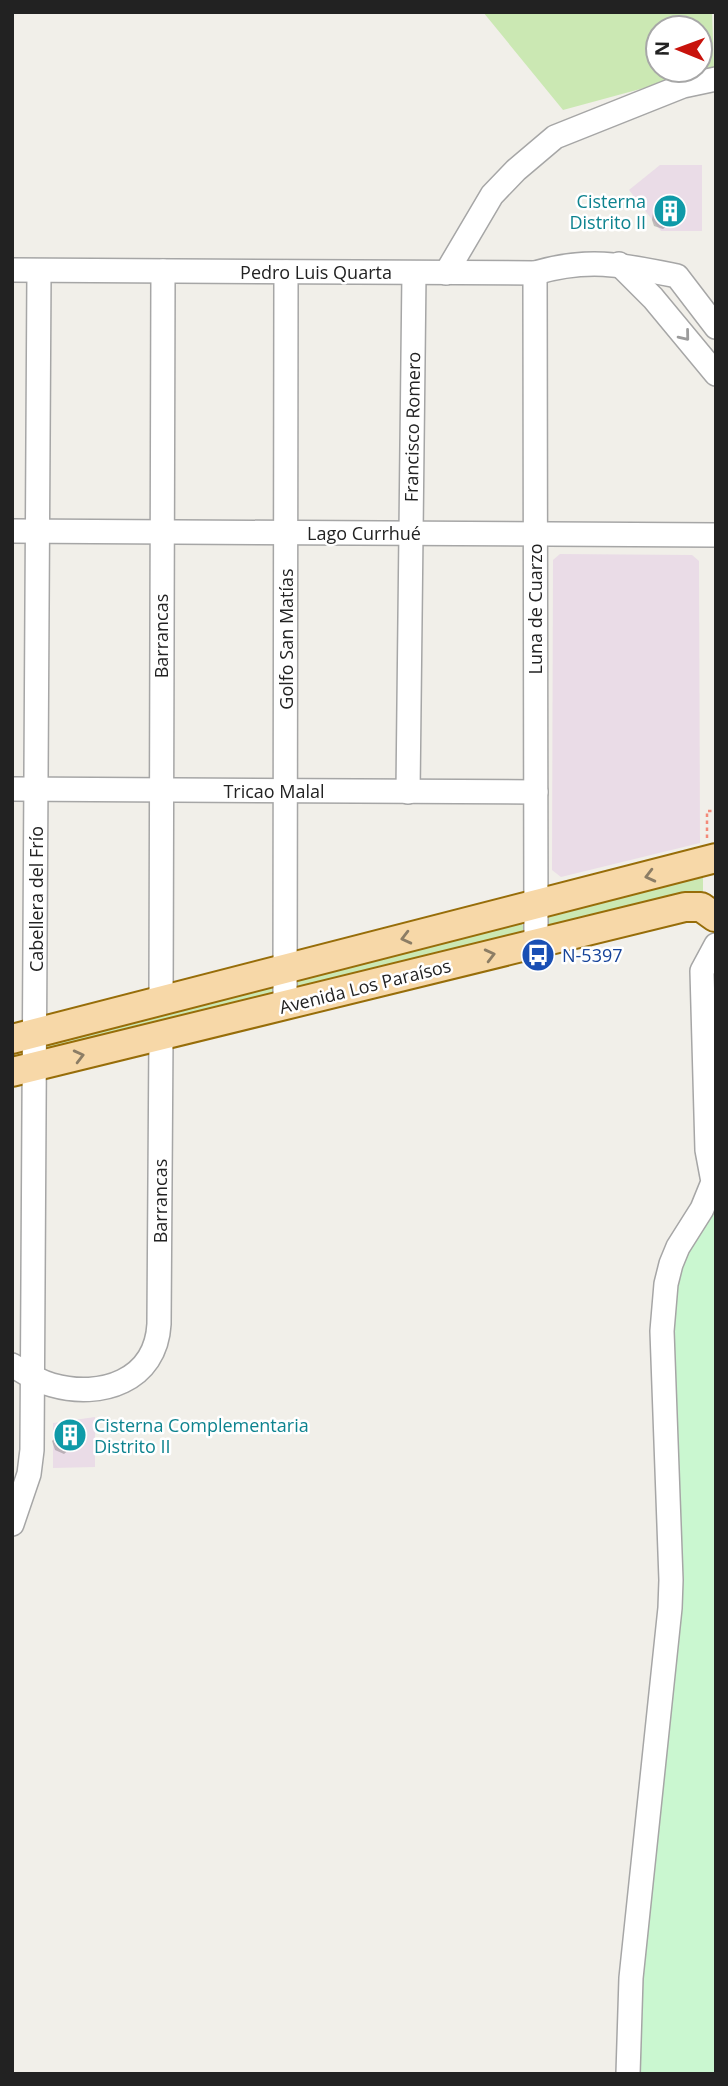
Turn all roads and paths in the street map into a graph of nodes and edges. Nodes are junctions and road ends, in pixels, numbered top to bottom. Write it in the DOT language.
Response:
graph roads {
  1 [pos="716,79"];
  2 [pos="619,264"];
  3 [pos="12,270"];
  4 [pos="39,271"];
  5 [pos="163,271"];
  6 [pos="286,272"];
  7 [pos="414,273"];
  8 [pos="446,273"];
  9 [pos="535,273"];
  10 [pos="716,327"];
  11 [pos="716,374"];
  12 [pos="12,531"];
  13 [pos="38,531"];
  14 [pos="162,532"];
  15 [pos="286,532"];
  16 [pos="411,533"];
  17 [pos="535,534"];
  18 [pos="716,535"];
  19 [pos="12,789"];
  20 [pos="36,790"];
  21 [pos="161,790"];
  22 [pos="286,791"];
  23 [pos="408,792"];
  24 [pos="536,792"];
  25 [pos="716,859"];
  26 [pos="716,866"];
  27 [pos="536,905"];
  28 [pos="716,917"];
  29 [pos="536,944"];
  30 [pos="716,944"];
  31 [pos="286,969"];
  32 [pos="161,1001"];
  33 [pos="285,1005"];
  34 [pos="24,1036"];
  35 [pos="161,1036"];
  36 [pos="24,1069"];
  37 [pos="711,1155"];
  38 [pos="12,1365"];
  39 [pos="33,1378"];
  40 [pos="12,1524"];
  41 [pos="628,2074"];
  1 -- 8 [label="street"];
  2 -- 9 [label="street, Pedro Luis Quarta"];
  2 -- 10 [label="street, Pedro Luis Quarta"];
  2 -- 11 [label="street, one-way"];
  3 -- 4 [label="street, Pedro Luis Quarta"];
  4 -- 5 [label="street, Pedro Luis Quarta"];
  4 -- 13 [label="street, Cabellera del Frío"];
  5 -- 6 [label="street, Pedro Luis Quarta"];
  5 -- 14 [label="street, Barrancas"];
  6 -- 7 [label="street, Pedro Luis Quarta"];
  6 -- 15 [label="street, Golfo San Matías"];
  7 -- 8 [label="street, Pedro Luis Quarta"];
  7 -- 16 [label="street, Francisco Romero"];
  8 -- 9 [label="street, Pedro Luis Quarta"];
  9 -- 17 [label="street, Luna de Cuarzo"];
  12 -- 13 [label="street, Lago Currhué"];
  13 -- 14 [label="street, Lago Currhué"];
  13 -- 20 [label="street, Cabellera del Frío"];
  14 -- 15 [label="street, Lago Currhué"];
  14 -- 21 [label="street, Barrancas"];
  15 -- 16 [label="street, Lago Currhué"];
  15 -- 22 [label="street, Golfo San Matías"];
  16 -- 17 [label="street, Lago Currhué"];
  16 -- 23 [label="street, Francisco Romero"];
  17 -- 18 [label="street, Lago Currhué"];
  17 -- 24 [label="street, Luna de Cuarzo"];
  19 -- 20 [label="street, Tricao Malal"];
  20 -- 21 [label="street, Tricao Malal"];
  20 -- 34 [label="street, Cabellera del Frío"];
  21 -- 22 [label="street, Tricao Malal"];
  21 -- 32 [label="street, Barrancas"];
  22 -- 23 [label="street, Tricao Malal"];
  22 -- 31 [label="street, Golfo San Matías"];
  23 -- 24 [label="street, Tricao Malal"];
  24 -- 27 [label="street, Luna de Cuarzo"];
  25 -- 27 [label="main road, Avenida Los Paraísos, one-way"];
  26 -- 28 [label="main road, Avenida Los Paraísos"];
  27 -- 29 [label="street, Luna de Cuarzo"];
  27 -- 31 [label="main road, Avenida Los Paraísos, one-way"];
  28 -- 29 [label="main road, Avenida Los Paraísos"];
  33 -- 29 [label="main road, Avenida Los Paraísos, one-way"];
  30 -- 37 [label="street"];
  31 -- 32 [label="main road, Avenida Los Paraísos"];
  31 -- 33 [label="street, Golfo San Matías"];
  32 -- 34 [label="main road, Avenida Los Paraísos"];
  33 -- 35 [label="main road, Avenida Los Paraísos"];
  34 -- 36 [label="street, Cabellera del Frío"];
  36 -- 35 [label="main road, Avenida Los Paraísos, one-way"];
  35 -- 39 [label="street, Barrancas"];
  36 -- 39 [label="street, Cabellera del Frío"];
  37 -- 41 [label="street"];
  38 -- 39 [label="street, Barrancas"];
  39 -- 40 [label="street, Cabellera del Frío"];
}
